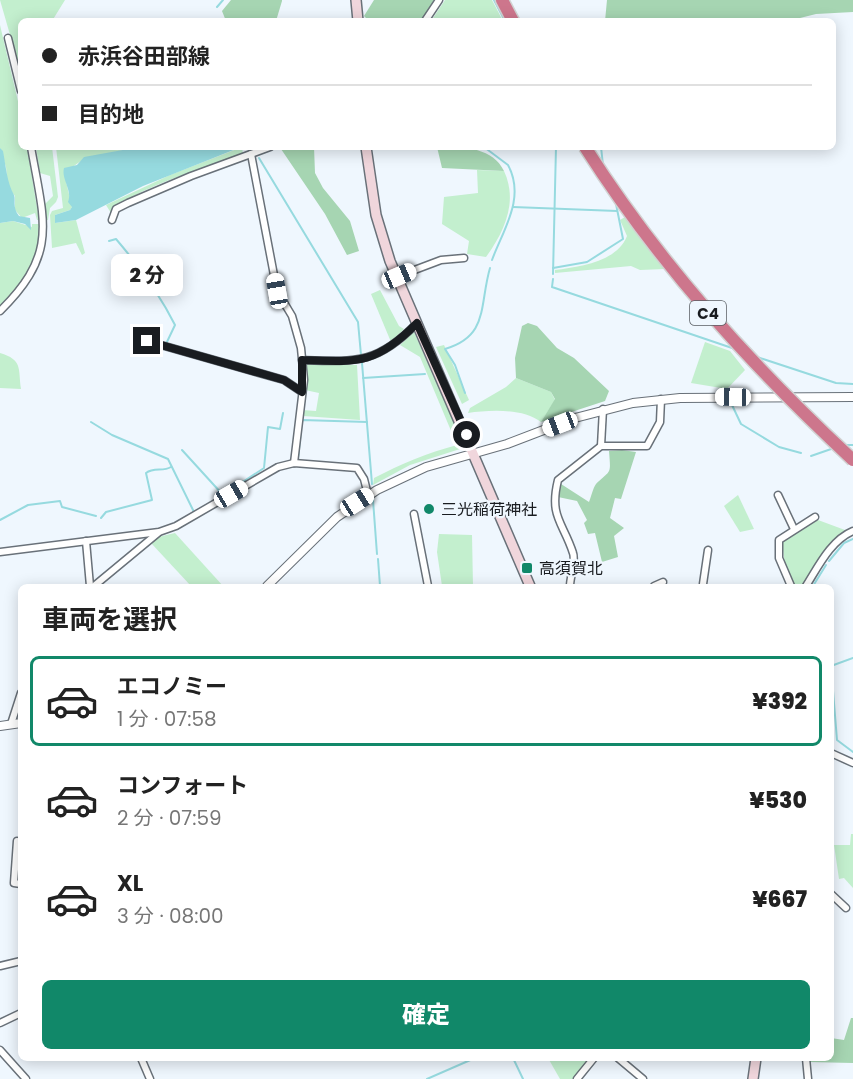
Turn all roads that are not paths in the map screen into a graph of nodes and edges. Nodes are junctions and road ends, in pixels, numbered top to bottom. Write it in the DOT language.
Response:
graph roads {
  1 [pos="357,0"];
  2 [pos="439,0"];
  3 [pos="502,0"];
  4 [pos="358,18"];
  5 [pos="427,18"];
  6 [pos="511,18"];
  7 [pos="8,38"];
  8 [pos="18,79"];
  9 [pos="31,150"];
  10 [pos="262,150"];
  11 [pos="366,150"];
  12 [pos="587,150"];
  13 [pos="251,154"];
  14 [pos="112,220"];
  15 [pos="464,258"];
  16 [pos="396,277"];
  17 [pos="0,311"];
  18 [pos="417,323"];
  19 [pos="147,341"];
  20 [pos="302,360"];
  21 [pos="302,392"];
  22 [pos="853,397"];
  23 [pos="661,399"];
  24 [pos="603,410"];
  25 [pos="601,446"];
  26 [pos="475,454"];
  27 [pos="853,460"];
  28 [pos="294,463"];
  29 [pos="368,495"];
  30 [pos="778,495"];
  31 [pos="414,514"];
  32 [pos="815,517"];
  33 [pos="794,529"];
  34 [pos="853,531"];
  35 [pos="159,532"];
  36 [pos="86,541"];
  37 [pos="708,550"];
  38 [pos="0,552"];
  39 [pos="663,582"];
  40 [pos="92,584"];
  41 [pos="94,584"];
  42 [pos="269,584"];
  43 [pos="428,584"];
  44 [pos="529,584"];
  45 [pos="570,584"];
  46 [pos="658,584"];
  47 [pos="703,584"];
  48 [pos="790,584"];
  49 [pos="807,584"];
  50 [pos="18,702"];
  51 [pos="18,723"];
  52 [pos="11,724"];
  53 [pos="0,726"];
  54 [pos="834,754"];
  55 [pos="853,763"];
  56 [pos="17,841"];
  57 [pos="18,884"];
  58 [pos="834,897"];
  59 [pos="846,908"];
  60 [pos="18,962"];
  61 [pos="0,966"];
  62 [pos="18,1015"];
  63 [pos="0,1023"];
  64 [pos="0,1050"];
  65 [pos="142,1061"];
  66 [pos="592,1061"];
  67 [pos="622,1061"];
  68 [pos="756,1061"];
  69 [pos="806,1061"];
  70 [pos="26,1079"];
  71 [pos="150,1079"];
  72 [pos="578,1079"];
  73 [pos="643,1079"];
  74 [pos="753,1079"];
  75 [pos="808,1079"];
  1 -- 4 [label="main road"];
  2 -- 5 [label="street"];
  3 -- 6 [label="highway"];
  7 -- 8 [label="street"];
  9 -- 17 [label="street"];
  10 -- 13 [label="street"];
  11 -- 16 [label="main road"];
  12 -- 27 [label="highway, C4, bridge"];
  13 -- 14 [label="street"];
  13 -- 20 [label="street"];
  15 -- 16 [label="street"];
  16 -- 18 [label="main road"];
  18 -- 20 [label="street"];
  18 -- 26 [label="main road"];
  19 -- 21 [label="street"];
  20 -- 21 [label="street"];
  21 -- 28 [label="street"];
  22 -- 23 [label="street"];
  23 -- 24 [label="street"];
  23 -- 25 [label="street"];
  24 -- 25 [label="street"];
  24 -- 26 [label="street"];
  25 -- 45 [label="street"];
  26 -- 29 [label="street"];
  26 -- 44 [label="main road"];
  28 -- 29 [label="street"];
  28 -- 35 [label="street"];
  29 -- 42 [label="street"];
  30 -- 33 [label="street"];
  31 -- 43 [label="street"];
  32 -- 33 [label="street"];
  33 -- 48 [label="street"];
  34 -- 49 [label="street"];
  35 -- 36 [label="street"];
  35 -- 41 [label="street"];
  36 -- 38 [label="street"];
  36 -- 40 [label="street"];
  37 -- 47 [label="street"];
  39 -- 46 [label="street"];
  50 -- 52 [label="street"];
  51 -- 52 [label="street"];
  52 -- 53 [label="street"];
  54 -- 55 [label="street"];
  56 -- 57 [label="street"];
  58 -- 59 [label="street"];
  60 -- 61 [label="street"];
  62 -- 63 [label="street"];
  64 -- 70 [label="street"];
  65 -- 71 [label="street"];
  66 -- 72 [label="street"];
  67 -- 73 [label="street"];
  68 -- 74 [label="main road"];
  69 -- 75 [label="street"];
}
